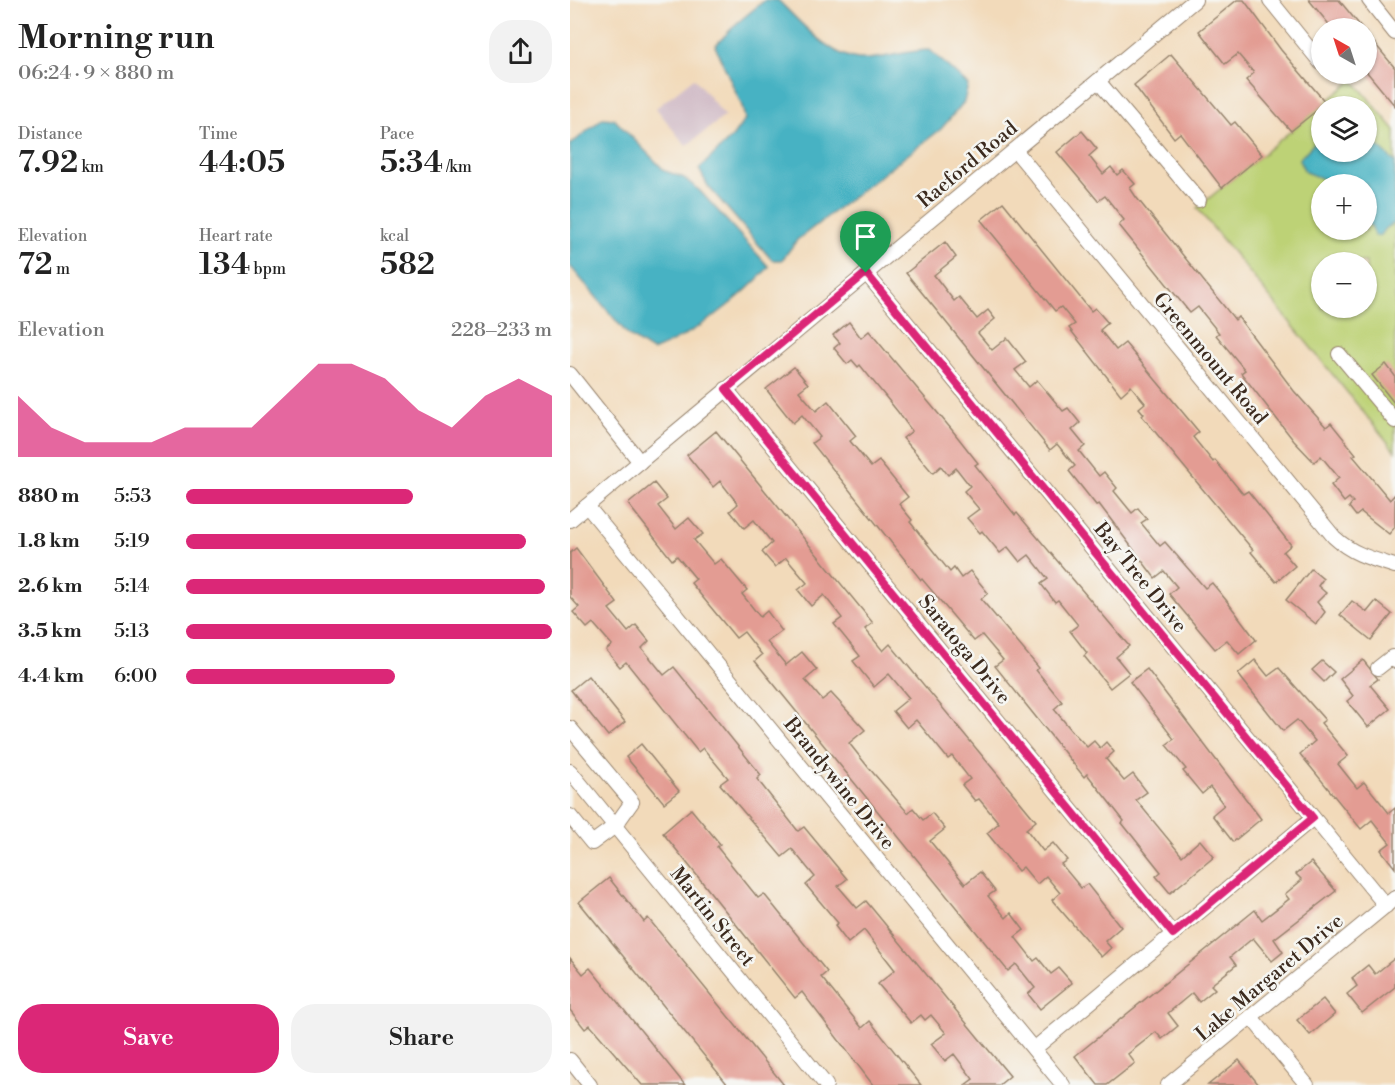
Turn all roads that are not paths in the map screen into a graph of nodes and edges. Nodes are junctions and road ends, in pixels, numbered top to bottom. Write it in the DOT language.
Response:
graph roads {
  1 [pos="1195,0"];
  2 [pos="1270,0"];
  3 [pos="1369,0"];
  4 [pos="1395,33"];
  5 [pos="1311,51"];
  6 [pos="1098,81"];
  7 [pos="1015,150"];
  8 [pos="1199,200"];
  9 [pos="866,273"];
  10 [pos="1339,354"];
  11 [pos="570,374"];
  12 [pos="726,389"];
  13 [pos="1395,421"];
  14 [pos="640,462"];
  15 [pos="587,506"];
  16 [pos="570,520"];
  17 [pos="1395,566"];
  18 [pos="1395,660"];
  19 [pos="1378,668"];
  20 [pos="570,728"];
  21 [pos="570,771"];
  22 [pos="570,816"];
  23 [pos="1313,818"];
  24 [pos="615,826"];
  25 [pos="1390,902"];
  26 [pos="1173,934"];
  27 [pos="1251,1017"];
  28 [pos="1034,1049"];
  29 [pos="570,1060"];
  30 [pos="591,1085"];
  31 [pos="826,1085"];
  32 [pos="1063,1085"];
  33 [pos="1168,1085"];
  34 [pos="1307,1085"];
  1 -- 6 [label="street, Raeford Road"];
  2 -- 5 [label="street"];
  3 -- 4 [label="street"];
  6 -- 7 [label="street, Raeford Road"];
  6 -- 8 [label="street"];
  7 -- 9 [label="street, Raeford Road"];
  7 -- 17 [label="street, Greenmount Road"];
  9 -- 12 [label="street, Raeford Road"];
  9 -- 23 [label="street, Bay Tree Drive"];
  10 -- 13 [label="street"];
  11 -- 14 [label="street"];
  12 -- 14 [label="street, Raeford Road"];
  12 -- 26 [label="street, Saratoga Drive"];
  14 -- 15 [label="street, Raeford Road"];
  15 -- 16 [label="street, Raeford Road"];
  15 -- 28 [label="street, Brandywine Drive"];
  18 -- 19 [label="street"];
  20 -- 24 [label="street"];
  21 -- 24 [label="street, Martin Street"];
  22 -- 24 [label="street"];
  23 -- 25 [label="street, Bay Tree Drive"];
  23 -- 26 [label="street"];
  24 -- 31 [label="street, Martin Street"];
  25 -- 27 [label="street, Lake Margaret Drive"];
  26 -- 28 [label="street"];
  27 -- 33 [label="street, Lake Margaret Drive"];
  27 -- 34 [label="street"];
  28 -- 32 [label="street, Brandywine Drive"];
  29 -- 30 [label="street"];
}
